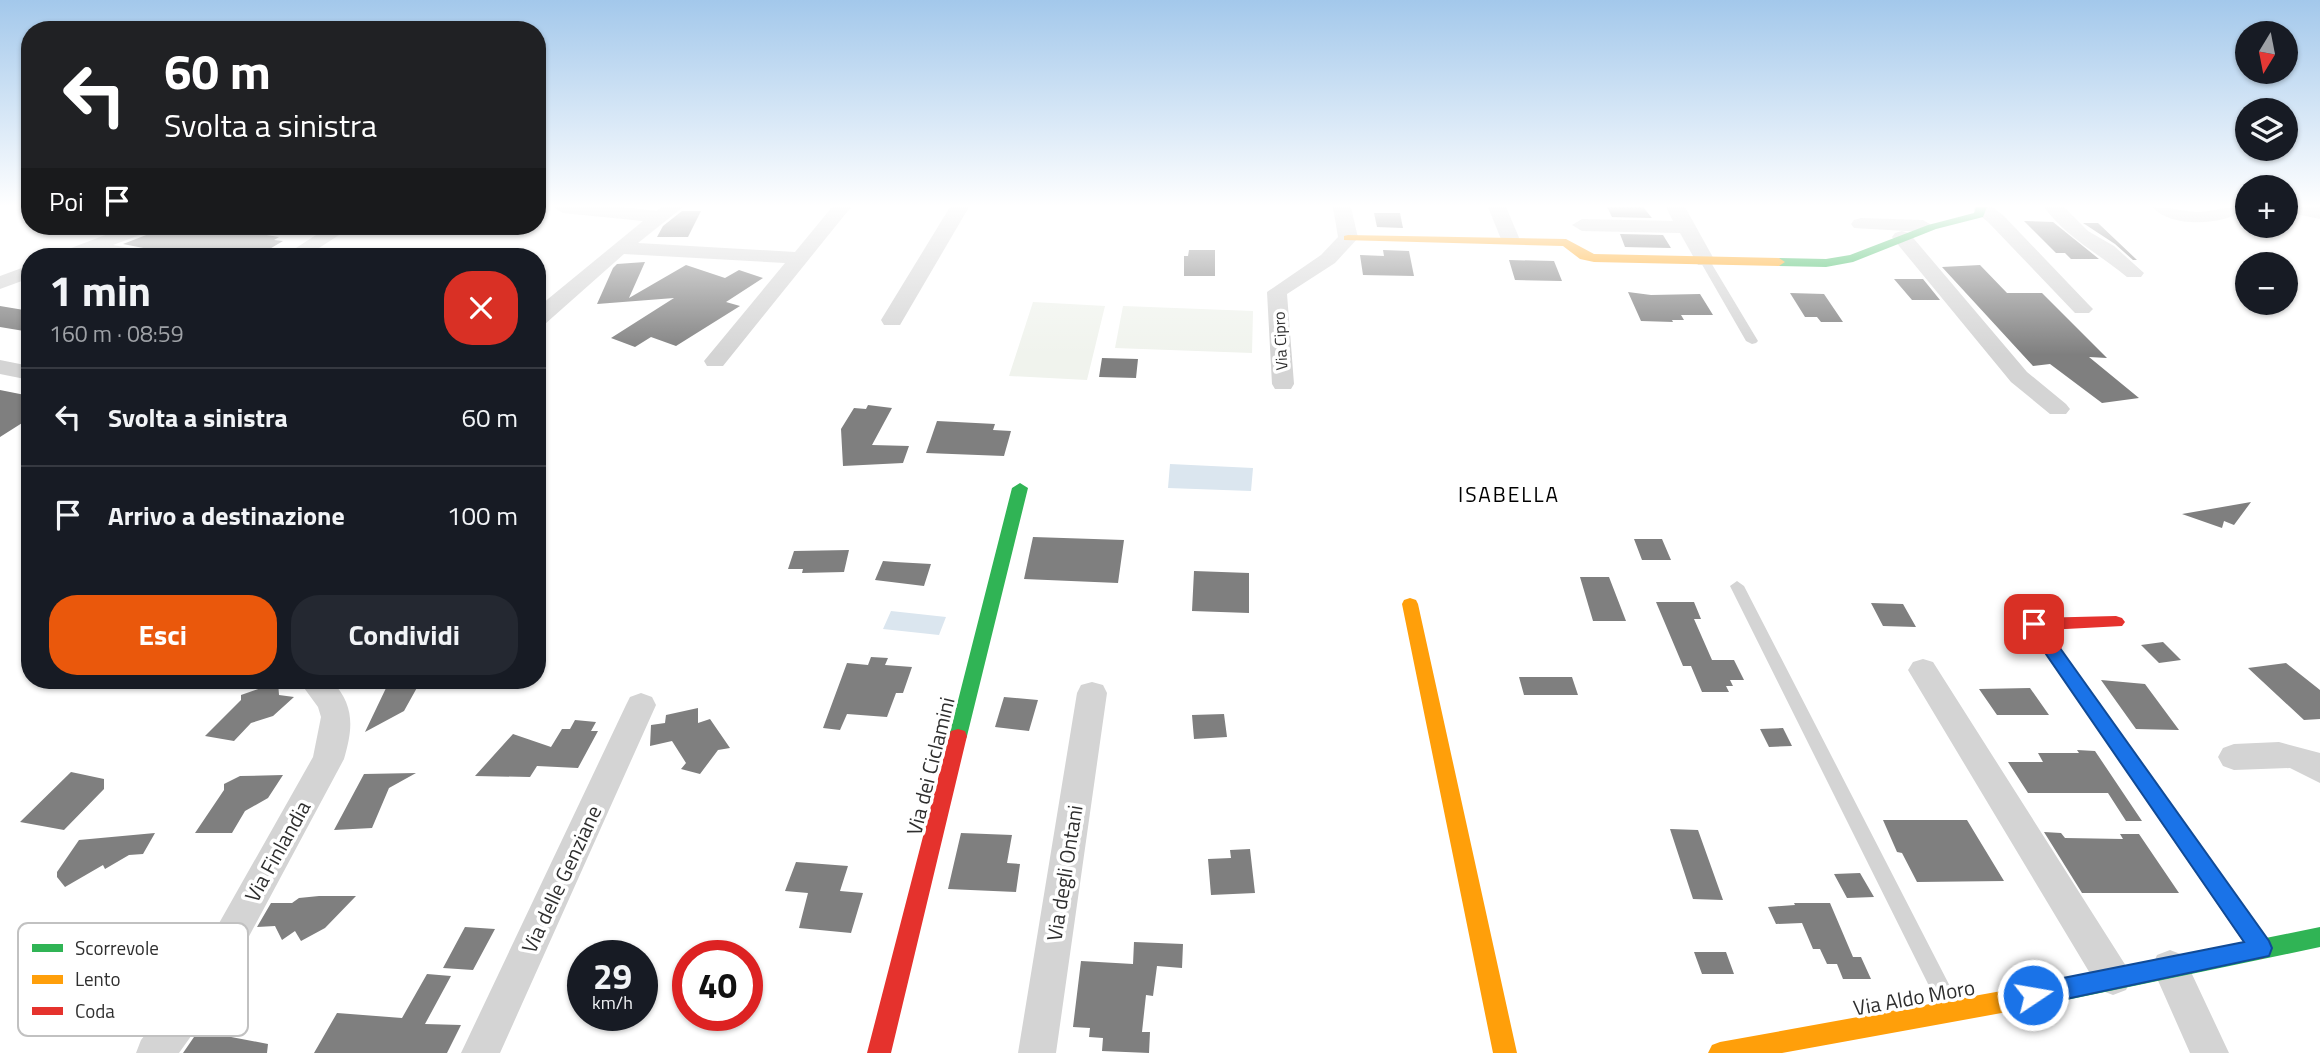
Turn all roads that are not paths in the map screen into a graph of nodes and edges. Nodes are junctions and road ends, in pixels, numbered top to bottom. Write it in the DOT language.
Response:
graph roads {
  1 [pos="609,256"];
  2 [pos="765,256"];
  3 [pos="930,256"];
  4 [pos="1330,256"];
  5 [pos="1585,256"];
  6 [pos="1702,256"];
  7 [pos="1857,256"];
  8 [pos="1918,256"];
  9 [pos="2031,256"];
  10 [pos="2114,256"];
  11 [pos="798,258"];
  12 [pos="1705,261"];
  13 [pos="2134,273"];
  14 [pos="21,274"];
  15 [pos="0,282"];
  16 [pos="0,288"];
  17 [pos="21,292"];
  18 [pos="2082,309"];
  19 [pos="546,311"];
  20 [pos="892,320"];
  21 [pos="1752,341"];
  22 [pos="715,361"];
  23 [pos="0,367"];
  24 [pos="21,371"];
  25 [pos="1283,384"];
  26 [pos="2058,409"];
  27 [pos="1020,488"];
  28 [pos="1737,586"];
  29 [pos="1410,604"];
  30 [pos="2116,622"];
  31 [pos="1923,670"];
  32 [pos="321,689"];
  33 [pos="1092,694"];
  34 [pos="641,705"];
  35 [pos="2234,757"];
  36 [pos="2320,771"];
  37 [pos="238,923"];
  38 [pos="2320,937"];
  39 [pos="2261,948"];
  40 [pos="2170,968"];
  41 [pos="2113,978"];
  42 [pos="1953,1013"];
  43 [pos="168,1036"];
  44 [pos="155,1053"];
  45 [pos="480,1053"];
  46 [pos="879,1053"];
  47 [pos="1037,1053"];
  48 [pos="1505,1053"];
  49 [pos="1720,1053"];
  50 [pos="2210,1053"];
  1 -- 19 [label="street"];
  2 -- 11 [label="street"];
  3 -- 20 [label="street"];
  4 -- 25 [label="street, Via Cipro"];
  5 -- 12 [label="street"];
  6 -- 12 [label="street"];
  7 -- 12 [label="street"];
  8 -- 26 [label="street"];
  9 -- 18 [label="street"];
  10 -- 13 [label="street"];
  11 -- 22 [label="street"];
  12 -- 21 [label="lane"];
  14 -- 15 [label="street"];
  16 -- 17 [label="street"];
  23 -- 24 [label="street"];
  27 -- 46 [label="street, Via dei Ciclamini"];
  28 -- 42 [label="lane"];
  29 -- 48 [label="street"];
  30 -- 39 [label="street"];
  31 -- 41 [label="street"];
  32 -- 37 [label="street, Via Finlandia"];
  33 -- 47 [label="street, Via degli Ontani"];
  34 -- 45 [label="street, Via delle Genziane"];
  35 -- 36 [label="street"];
  38 -- 39 [label="street, Via Aldo Moro"];
  39 -- 40 [label="street, Via Aldo Moro"];
  40 -- 41 [label="street, Via Aldo Moro"];
  40 -- 50 [label="street"];
  41 -- 42 [label="street, Via Aldo Moro"];
  42 -- 49 [label="street, Via Aldo Moro"];
  43 -- 44 [label="street, Via Finlandia"];
}
